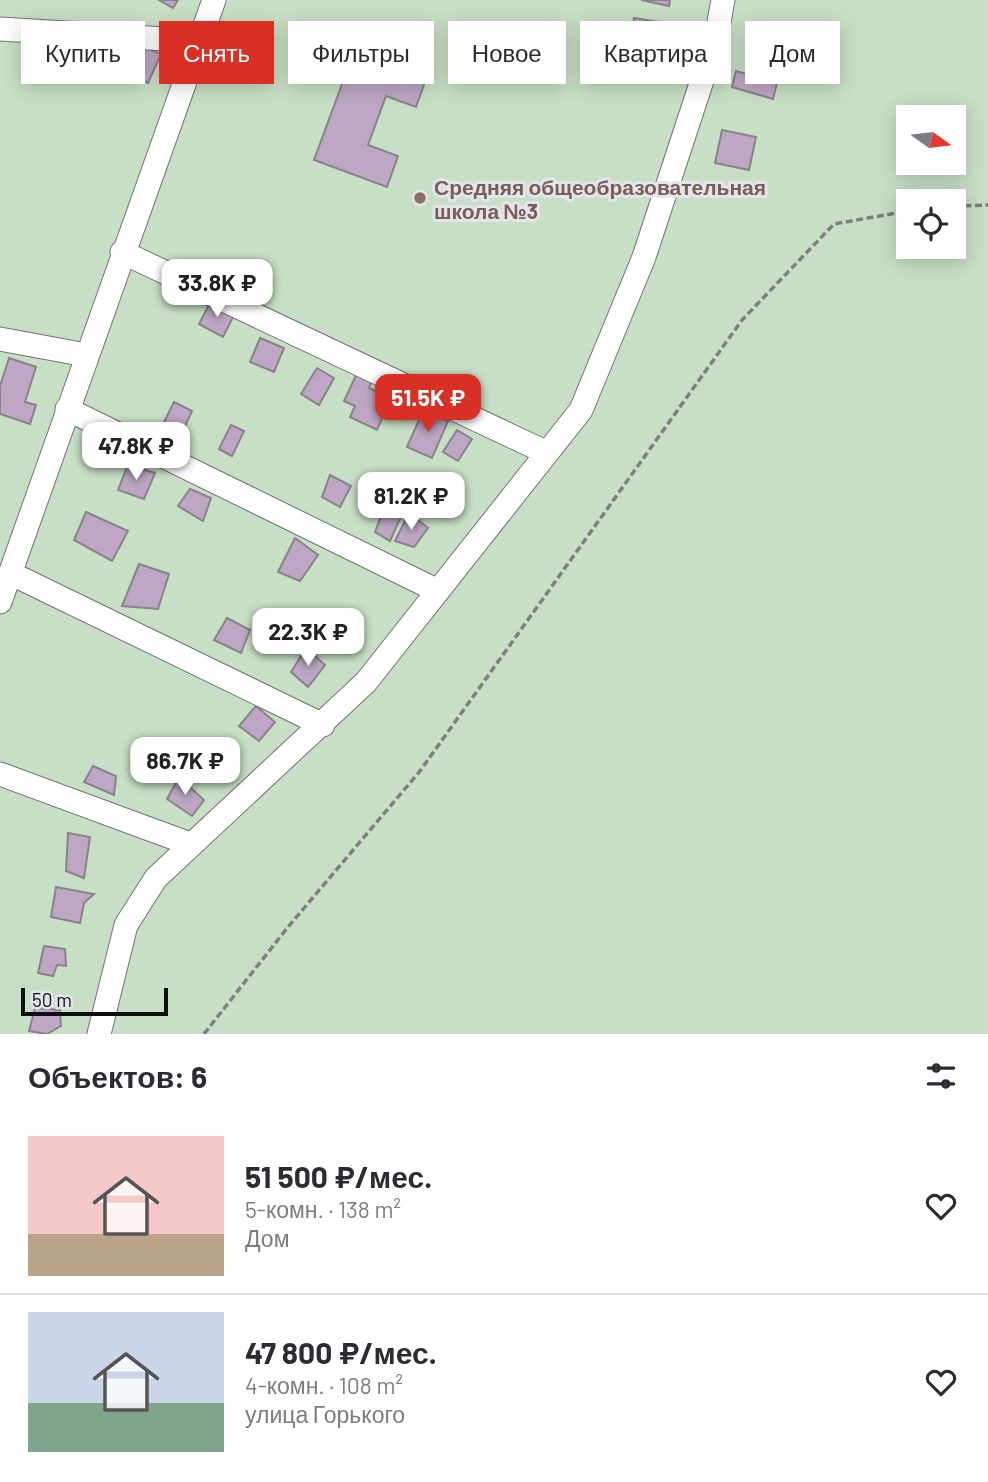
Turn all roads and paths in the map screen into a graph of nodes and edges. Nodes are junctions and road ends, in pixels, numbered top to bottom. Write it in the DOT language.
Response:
graph roads {
  1 [pos="214,0"];
  2 [pos="723,0"];
  3 [pos="206,21"];
  4 [pos="0,29"];
  5 [pos="159,39"];
  6 [pos="183,84"];
  7 [pos="988,205"];
  8 [pos="966,206"];
  9 [pos="896,213"];
  10 [pos="122,252"];
  11 [pos="0,339"];
  12 [pos="86,355"];
  13 [pos="67,409"];
  14 [pos="545,452"];
  15 [pos="10,573"];
  16 [pos="438,590"];
  17 [pos="0,602"];
  18 [pos="323,724"];
  19 [pos="0,774"];
  20 [pos="190,844"];
  21 [pos="99,1034"];
  22 [pos="204,1034"];
  1 -- 3 [label="street"];
  2 -- 14 [label="street"];
  4 -- 5 [label="street"];
  6 -- 10 [label="street"];
  7 -- 8 [label="path"];
  9 -- 22 [label="path"];
  10 -- 12 [label="street"];
  10 -- 14 [label="street"];
  11 -- 12 [label="street"];
  12 -- 13 [label="street"];
  13 -- 15 [label="street"];
  13 -- 16 [label="street"];
  14 -- 16 [label="street"];
  15 -- 17 [label="street"];
  15 -- 18 [label="street"];
  16 -- 18 [label="street"];
  18 -- 20 [label="street"];
  19 -- 20 [label="street"];
  20 -- 21 [label="street"];
}
